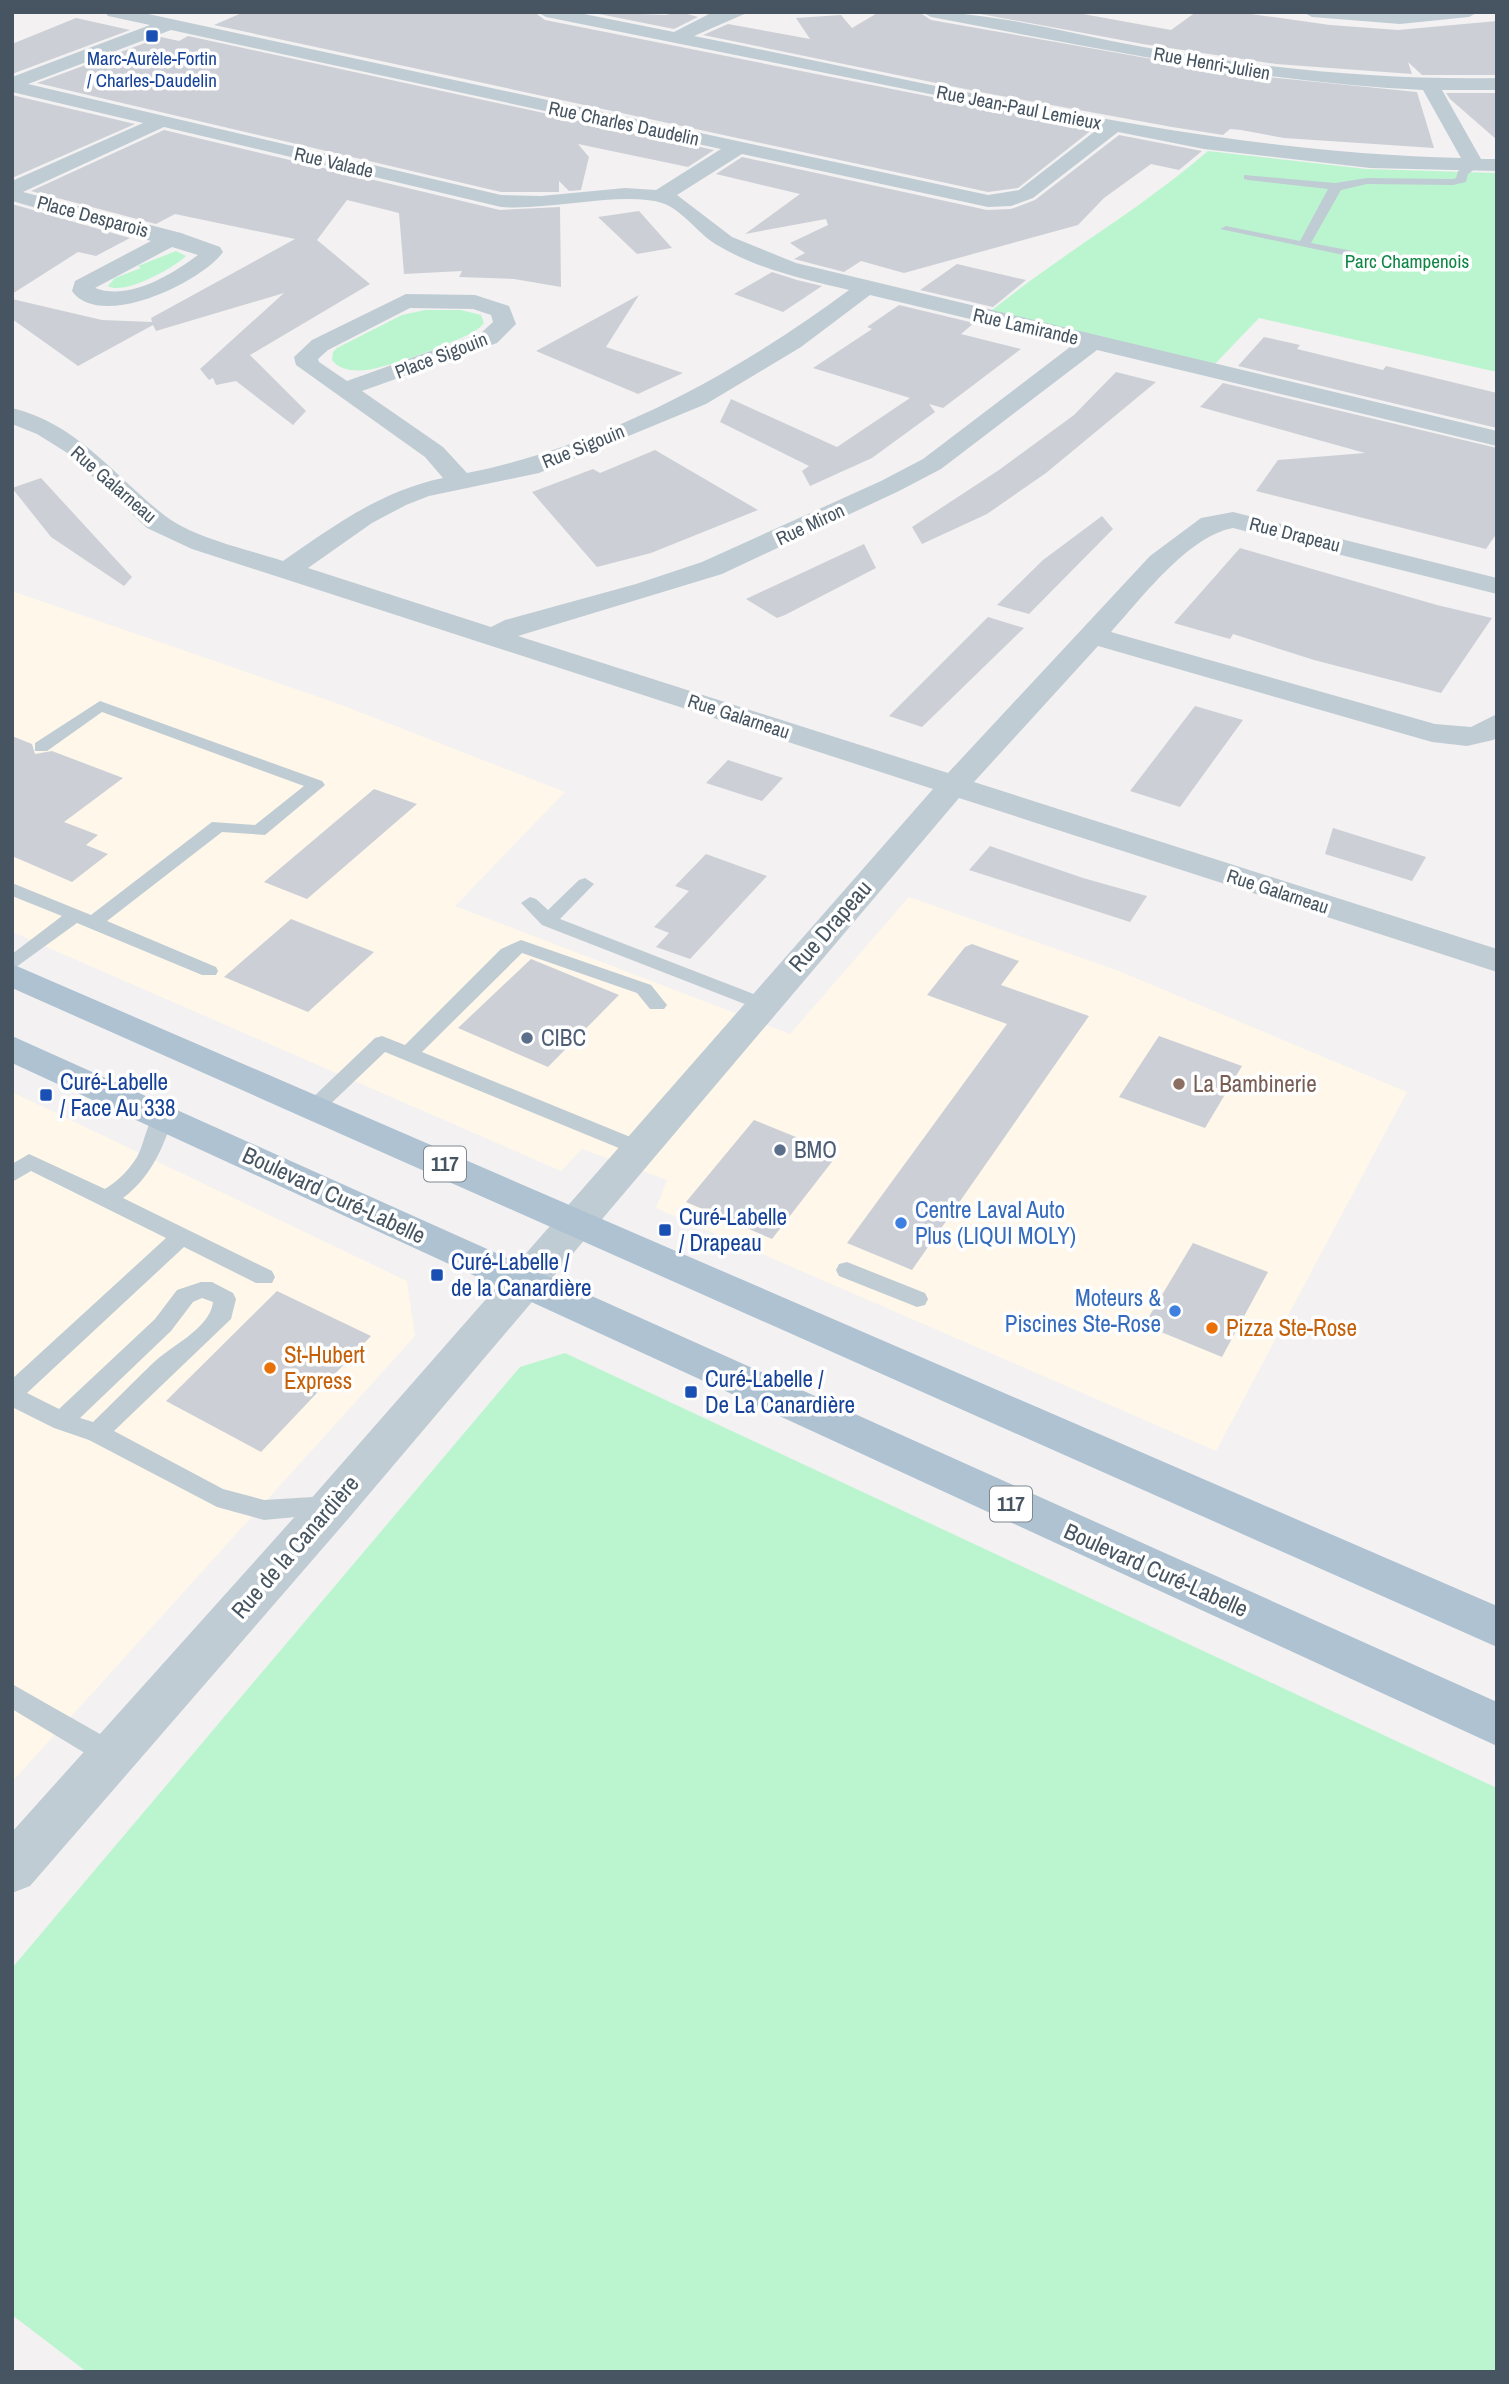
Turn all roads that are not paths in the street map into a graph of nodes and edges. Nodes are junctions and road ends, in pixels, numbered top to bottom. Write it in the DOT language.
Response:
graph roads {
  1 [pos="114,12"];
  2 [pos="202,12"];
  3 [pos="546,12"];
  4 [pos="740,12"];
  5 [pos="931,12"];
  6 [pos="1312,12"];
  7 [pos="1469,12"];
  8 [pos="169,24"];
  9 [pos="675,39"];
  10 [pos="1497,84"];
  11 [pos="12,85"];
  12 [pos="1430,86"];
  13 [pos="160,121"];
  14 [pos="1113,126"];
  15 [pos="737,148"];
  16 [pos="1475,165"];
  17 [pos="1497,165"];
  18 [pos="1248,177"];
  19 [pos="1338,187"];
  20 [pos="12,189"];
  21 [pos="12,195"];
  22 [pos="661,196"];
  23 [pos="1226,229"];
  24 [pos="173,238"];
  25 [pos="1303,245"];
  26 [pos="1349,254"];
  27 [pos="865,288"];
  28 [pos="1092,342"];
  29 [pos="346,389"];
  30 [pos="12,415"];
  31 [pos="1497,439"];
  32 [pos="462,482"];
  33 [pos="288,570"];
  34 [pos="1497,586"];
  35 [pos="1091,635"];
  36 [pos="494,637"];
  37 [pos="1497,723"];
  38 [pos="41,747"];
  39 [pos="953,786"];
  40 [pos="585,884"];
  41 [pos="12,889"];
  42 [pos="530,903"];
  43 [pos="84,919"];
  44 [pos="548,921"];
  45 [pos="1497,961"];
  46 [pos="12,964"];
  47 [pos="209,971"];
  48 [pos="12,975"];
  49 [pos="657,1004"];
  50 [pos="762,1004"];
  51 [pos="12,1048"];
  52 [pos="408,1054"];
  53 [pos="315,1107"];
  54 [pos="163,1116"];
  55 [pos="638,1148"];
  56 [pos="12,1175"];
  57 [pos="106,1199"];
  58 [pos="575,1222"];
  59 [pos="182,1236"];
  60 [pos="847,1270"];
  61 [pos="264,1277"];
  62 [pos="525,1282"];
  63 [pos="917,1299"];
  64 [pos="12,1394"];
  65 [pos="62,1421"];
  66 [pos="97,1433"];
  67 [pos="331,1506"];
  68 [pos="1497,1627"];
  69 [pos="12,1695"];
  70 [pos="1497,1725"];
  71 [pos="112,1755"];
  72 [pos="12,1869"];
  1 -- 8 [label="street, Rue Charles Daudelin"];
  2 -- 8 [label="street"];
  3 -- 9 [label="street, Rue Jean-Paul Lemieux"];
  4 -- 9 [label="street"];
  5 -- 12 [label="street, Rue Henri-Julien"];
  6 -- 7 [label="street"];
  8 -- 11 [label="street"];
  8 -- 15 [label="street, Rue Charles Daudelin"];
  9 -- 14 [label="street, Rue Jean-Paul Lemieux"];
  10 -- 12 [label="street, Rue Henri-Julien"];
  11 -- 13 [label="street, Rue Valade"];
  12 -- 16 [label="street"];
  13 -- 20 [label="street"];
  13 -- 22 [label="street, Rue Valade"];
  14 -- 15 [label="street, Rue Charles Daudelin"];
  14 -- 16 [label="street, Rue Jean-Paul Lemieux"];
  15 -- 22 [label="street"];
  16 -- 17 [label="street, Rue Jean-Paul Lemieux"];
  16 -- 19 [label="lane"];
  18 -- 19 [label="lane"];
  19 -- 25 [label="lane"];
  21 -- 24 [label="street, Place Desparois"];
  22 -- 27 [label="street, Rue Lamirande"];
  23 -- 25 [label="lane"];
  24 -- 24 [label="street, Place Desparois"];
  25 -- 26 [label="lane"];
  27 -- 28 [label="street, Rue Lamirande"];
  27 -- 32 [label="street, Rue Sigouin"];
  28 -- 31 [label="street, Rue Lamirande"];
  28 -- 36 [label="street, Rue Miron"];
  29 -- 29 [label="street, Place Sigouin"];
  29 -- 32 [label="street, Place Sigouin"];
  30 -- 33 [label="street, Rue Galarneau"];
  32 -- 33 [label="street, Rue Sigouin"];
  33 -- 36 [label="street, Rue Galarneau"];
  34 -- 35 [label="street, Rue Drapeau"];
  35 -- 37 [label="street"];
  35 -- 39 [label="street, Rue Drapeau"];
  36 -- 39 [label="street, Rue Galarneau"];
  38 -- 43 [label="lane"];
  39 -- 45 [label="street, Rue Galarneau"];
  39 -- 50 [label="street, Rue Drapeau"];
  40 -- 44 [label="lane"];
  41 -- 43 [label="lane"];
  42 -- 44 [label="lane"];
  43 -- 46 [label="lane"];
  43 -- 47 [label="lane"];
  44 -- 50 [label="lane"];
  48 -- 53 [label="main road, 117"];
  49 -- 52 [label="lane"];
  50 -- 55 [label="street, Rue Drapeau"];
  51 -- 54 [label="main road, Boulevard Curé-Labelle / 117"];
  52 -- 53 [label="lane"];
  52 -- 55 [label="lane"];
  53 -- 58 [label="main road, 117"];
  54 -- 57 [label="lane"];
  54 -- 62 [label="main road, Boulevard Curé-Labelle / 117"];
  55 -- 58 [label="street, Rue Drapeau"];
  56 -- 57 [label="lane"];
  57 -- 59 [label="lane"];
  58 -- 62 [label="street, Rue de la Canardière"];
  58 -- 68 [label="main road, 117"];
  59 -- 61 [label="lane"];
  59 -- 64 [label="lane"];
  60 -- 63 [label="lane"];
  62 -- 67 [label="street, Rue de la Canardière"];
  62 -- 70 [label="main road, Boulevard Curé-Labelle / 117"];
  64 -- 65 [label="lane"];
  65 -- 66 [label="lane"];
  65 -- 66 [label="lane"];
  66 -- 67 [label="lane"];
  67 -- 71 [label="street, Rue de la Canardière"];
  69 -- 71 [label="lane"];
  71 -- 72 [label="street, Rue de la Canardière"];
}
